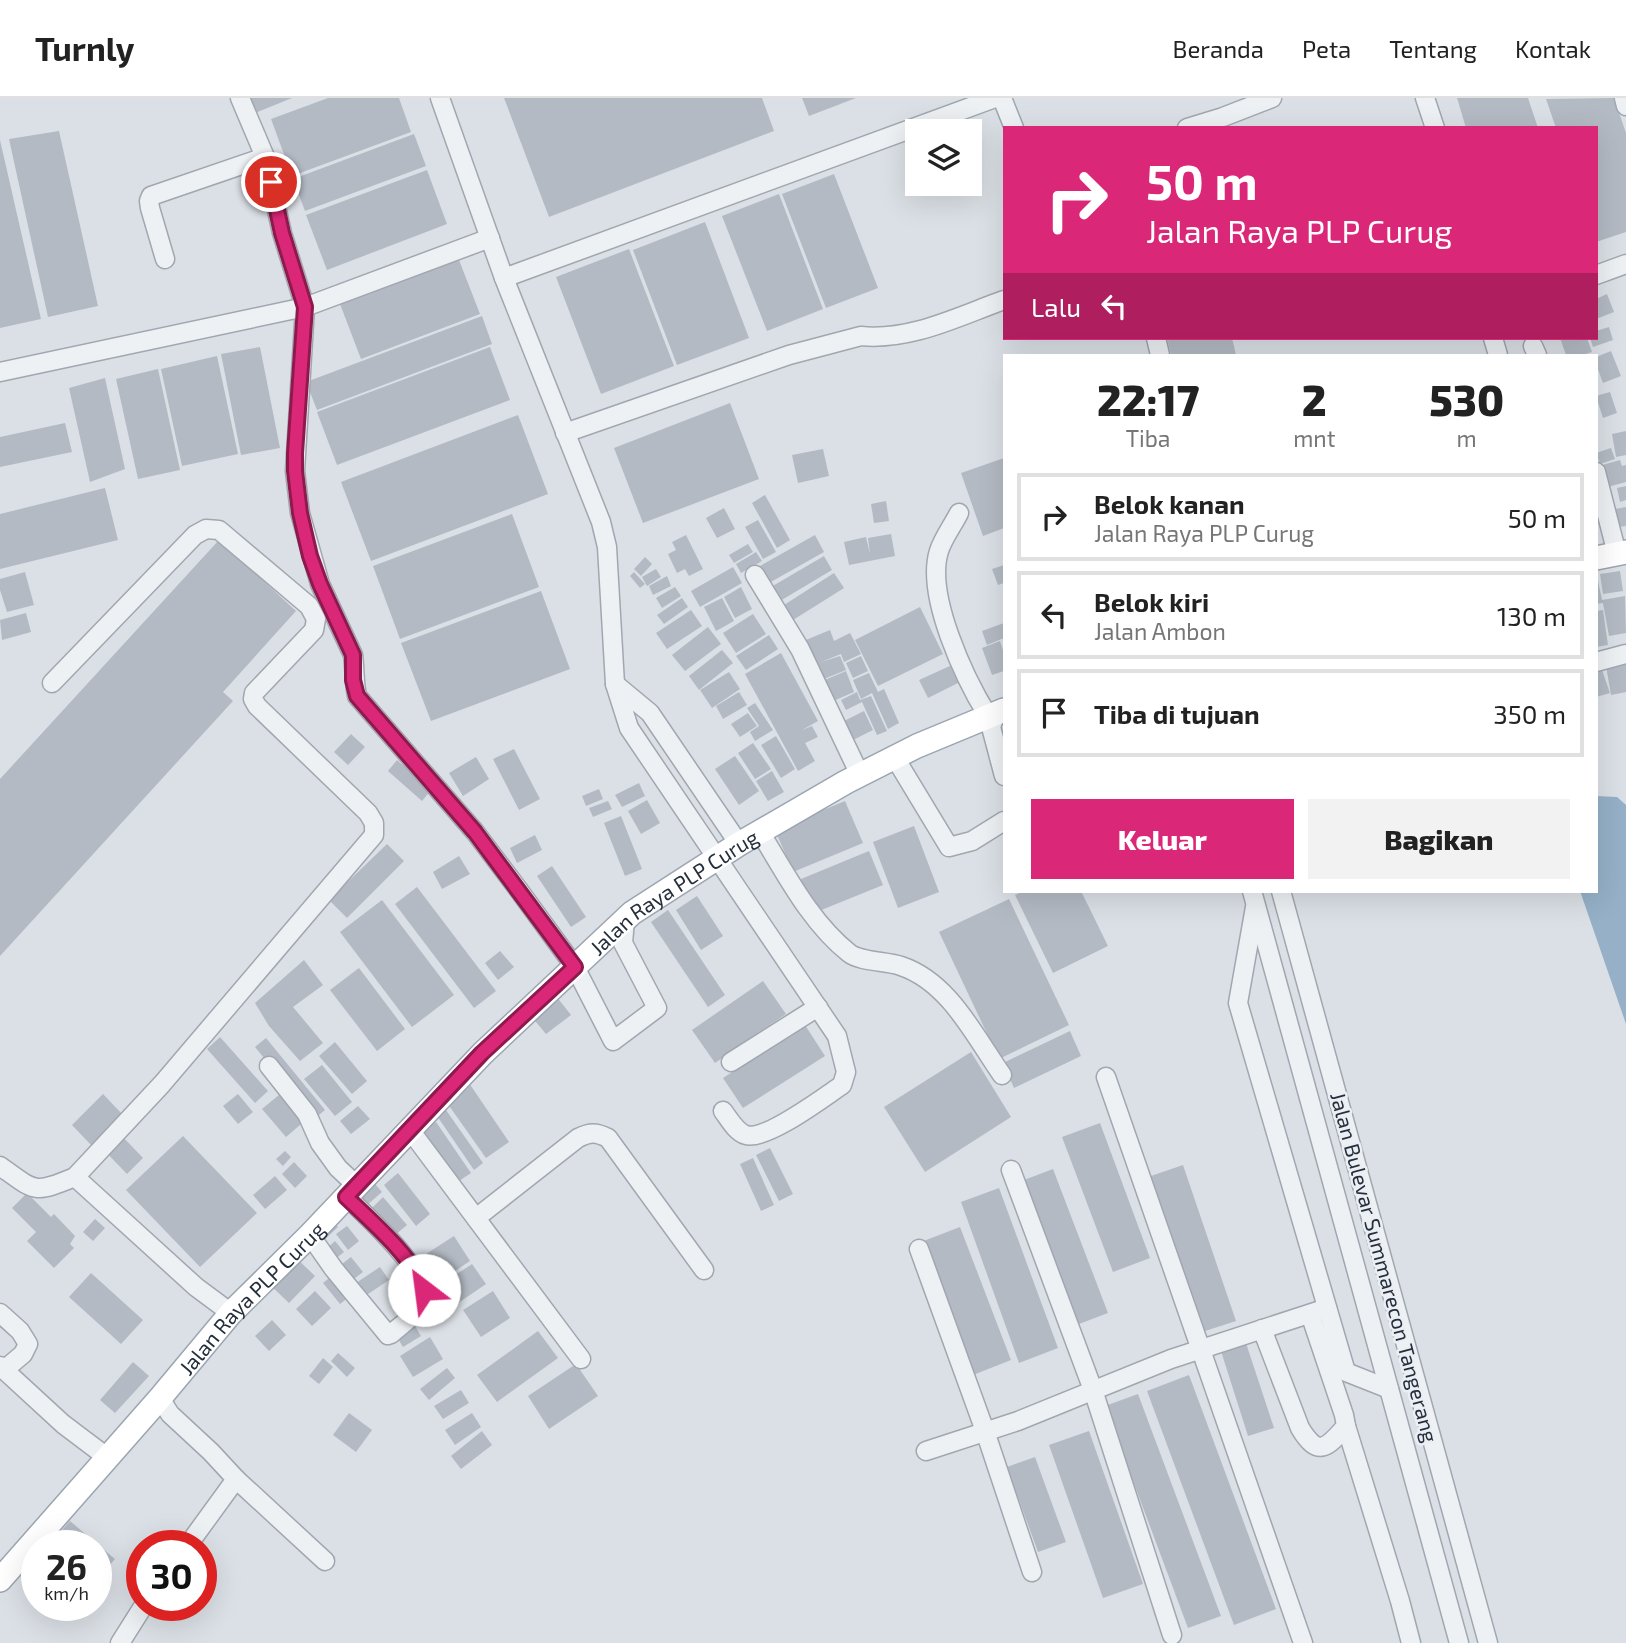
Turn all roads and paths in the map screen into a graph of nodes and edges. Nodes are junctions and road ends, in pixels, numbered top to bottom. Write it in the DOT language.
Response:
graph roads {
  1 [pos="240,98"];
  2 [pos="440,98"];
  3 [pos="995,98"];
  4 [pos="1002,98"];
  5 [pos="1272,98"];
  6 [pos="1425,98"];
  7 [pos="1623,98"];
  8 [pos="1626,106"];
  9 [pos="1013,126"];
  10 [pos="1193,126"];
  11 [pos="1434,126"];
  12 [pos="265,157"];
  13 [pos="490,237"];
  14 [pos="165,259"];
  15 [pos="1626,264"];
  16 [pos="1598,274"];
  17 [pos="504,278"];
  18 [pos="1003,300"];
  19 [pos="305,307"];
  20 [pos="0,372"];
  21 [pos="565,433"];
  22 [pos="1598,482"];
  23 [pos="959,513"];
  24 [pos="1613,555"];
  25 [pos="755,575"];
  26 [pos="1626,654"];
  27 [pos="1598,661"];
  28 [pos="51,683"];
  29 [pos="615,684"];
  30 [pos="996,713"];
  31 [pos="900,755"];
  32 [pos="1003,772"];
  33 [pos="859,775"];
  34 [pos="1003,822"];
  35 [pos="760,832"];
  36 [pos="739,844"];
  37 [pos="717,858"];
  38 [pos="1283,893"];
  39 [pos="1254,897"];
  40 [pos="625,919"];
  41 [pos="575,967"];
  42 [pos="818,1007"];
  43 [pos="730,1062"];
  44 [pos="269,1066"];
  45 [pos="1002,1075"];
  46 [pos="1106,1077"];
  47 [pos="1341,1106"];
  48 [pos="723,1111"];
  49 [pos="1313,1113"];
  50 [pos="410,1129"];
  51 [pos="0,1166"];
  52 [pos="1011,1170"];
  53 [pos="75,1177"];
  54 [pos="351,1191"];
  55 [pos="476,1218"];
  56 [pos="310,1235"];
  57 [pos="919,1249"];
  58 [pos="704,1270"];
  59 [pos="1327,1308"];
  60 [pos="0,1312"];
  61 [pos="231,1312"];
  62 [pos="1310,1314"];
  63 [pos="1262,1329"];
  64 [pos="1200,1349"];
  65 [pos="581,1359"];
  66 [pos="2,1368"];
  67 [pos="1389,1389"];
  68 [pos="1093,1390"];
  69 [pos="160,1398"];
  70 [pos="1346,1426"];
  71 [pos="985,1431"];
  72 [pos="926,1451"];
  73 [pos="108,1458"];
  74 [pos="236,1479"];
  75 [pos="1446,1489"];
  76 [pos="1419,1497"];
  77 [pos="199,1530"];
  78 [pos="325,1561"];
  79 [pos="1032,1572"];
  80 [pos="0,1580"];
  81 [pos="134,1621"];
  82 [pos="1172,1635"];
  83 [pos="120,1643"];
  84 [pos="1303,1643"];
  85 [pos="1411,1643"];
  86 [pos="1459,1643"];
  87 [pos="1488,1643"];
  1 -- 12 [label="street"];
  2 -- 13 [label="street"];
  3 -- 17 [label="street"];
  4 -- 9 [label="street"];
  5 -- 10 [label="street"];
  6 -- 11 [label="street"];
  7 -- 8 [label="street"];
  12 -- 14 [label="street"];
  12 -- 19 [label="street"];
  13 -- 17 [label="street"];
  13 -- 19 [label="street"];
  15 -- 16 [label="street"];
  17 -- 21 [label="street"];
  18 -- 21 [label="street"];
  19 -- 20 [label="street"];
  19 -- 41 [label="street"];
  21 -- 29 [label="street"];
  22 -- 24 [label="street"];
  23 -- 30 [label="street"];
  25 -- 33 [label="street"];
  26 -- 27 [label="street"];
  28 -- 53 [label="street"];
  29 -- 36 [label="street"];
  29 -- 37 [label="street"];
  30 -- 31 [label="main road, Jalan Raya PLP Curug"];
  30 -- 32 [label="street"];
  31 -- 33 [label="main road, Jalan Raya PLP Curug"];
  31 -- 34 [label="street"];
  33 -- 35 [label="main road, Jalan Raya PLP Curug"];
  35 -- 36 [label="main road, Jalan Raya PLP Curug"];
  35 -- 45 [label="street"];
  36 -- 37 [label="main road, Jalan Raya PLP Curug"];
  37 -- 40 [label="main road, Jalan Raya PLP Curug"];
  37 -- 42 [label="street"];
  38 -- 47 [label="street, Jalan Bulevar Summarecon Tangerang"];
  39 -- 49 [label="street, Jalan Bulevar Summarecon Tangerang"];
  39 -- 59 [label="street"];
  40 -- 41 [label="main road, Jalan Raya PLP Curug"];
  40 -- 41 [label="street"];
  41 -- 50 [label="main road, Jalan Raya PLP Curug"];
  42 -- 43 [label="street"];
  42 -- 48 [label="street"];
  44 -- 54 [label="street"];
  46 -- 64 [label="street"];
  47 -- 49 [label="street"];
  47 -- 75 [label="street, Jalan Bulevar Summarecon Tangerang"];
  49 -- 67 [label="street, Jalan Bulevar Summarecon Tangerang"];
  50 -- 54 [label="main road, Jalan Raya PLP Curug"];
  50 -- 55 [label="street"];
  51 -- 53 [label="street"];
  52 -- 68 [label="street"];
  53 -- 61 [label="street"];
  54 -- 56 [label="main road, Jalan Raya PLP Curug"];
  54 -- 56 [label="street"];
  55 -- 58 [label="street"];
  55 -- 65 [label="street"];
  56 -- 61 [label="main road, Jalan Raya PLP Curug"];
  57 -- 71 [label="street"];
  59 -- 62 [label="street"];
  59 -- 67 [label="street"];
  60 -- 66 [label="street"];
  61 -- 69 [label="main road, Jalan Raya PLP Curug"];
  62 -- 63 [label="street"];
  62 -- 70 [label="street"];
  63 -- 64 [label="street"];
  63 -- 70 [label="street"];
  64 -- 68 [label="street"];
  64 -- 84 [label="street"];
  66 -- 73 [label="street"];
  67 -- 76 [label="street, Jalan Bulevar Summarecon Tangerang"];
  68 -- 71 [label="street"];
  68 -- 82 [label="street"];
  69 -- 73 [label="main road, Jalan Raya PLP Curug"];
  69 -- 74 [label="street"];
  70 -- 85 [label="street"];
  71 -- 72 [label="street"];
  71 -- 79 [label="street"];
  73 -- 80 [label="main road, Jalan Raya PLP Curug"];
  74 -- 77 [label="street"];
  74 -- 78 [label="street"];
  75 -- 76 [label="street"];
  75 -- 87 [label="street, Jalan Bulevar Summarecon Tangerang"];
  76 -- 86 [label="street, Jalan Bulevar Summarecon Tangerang"];
  81 -- 83 [label="street"];
}
